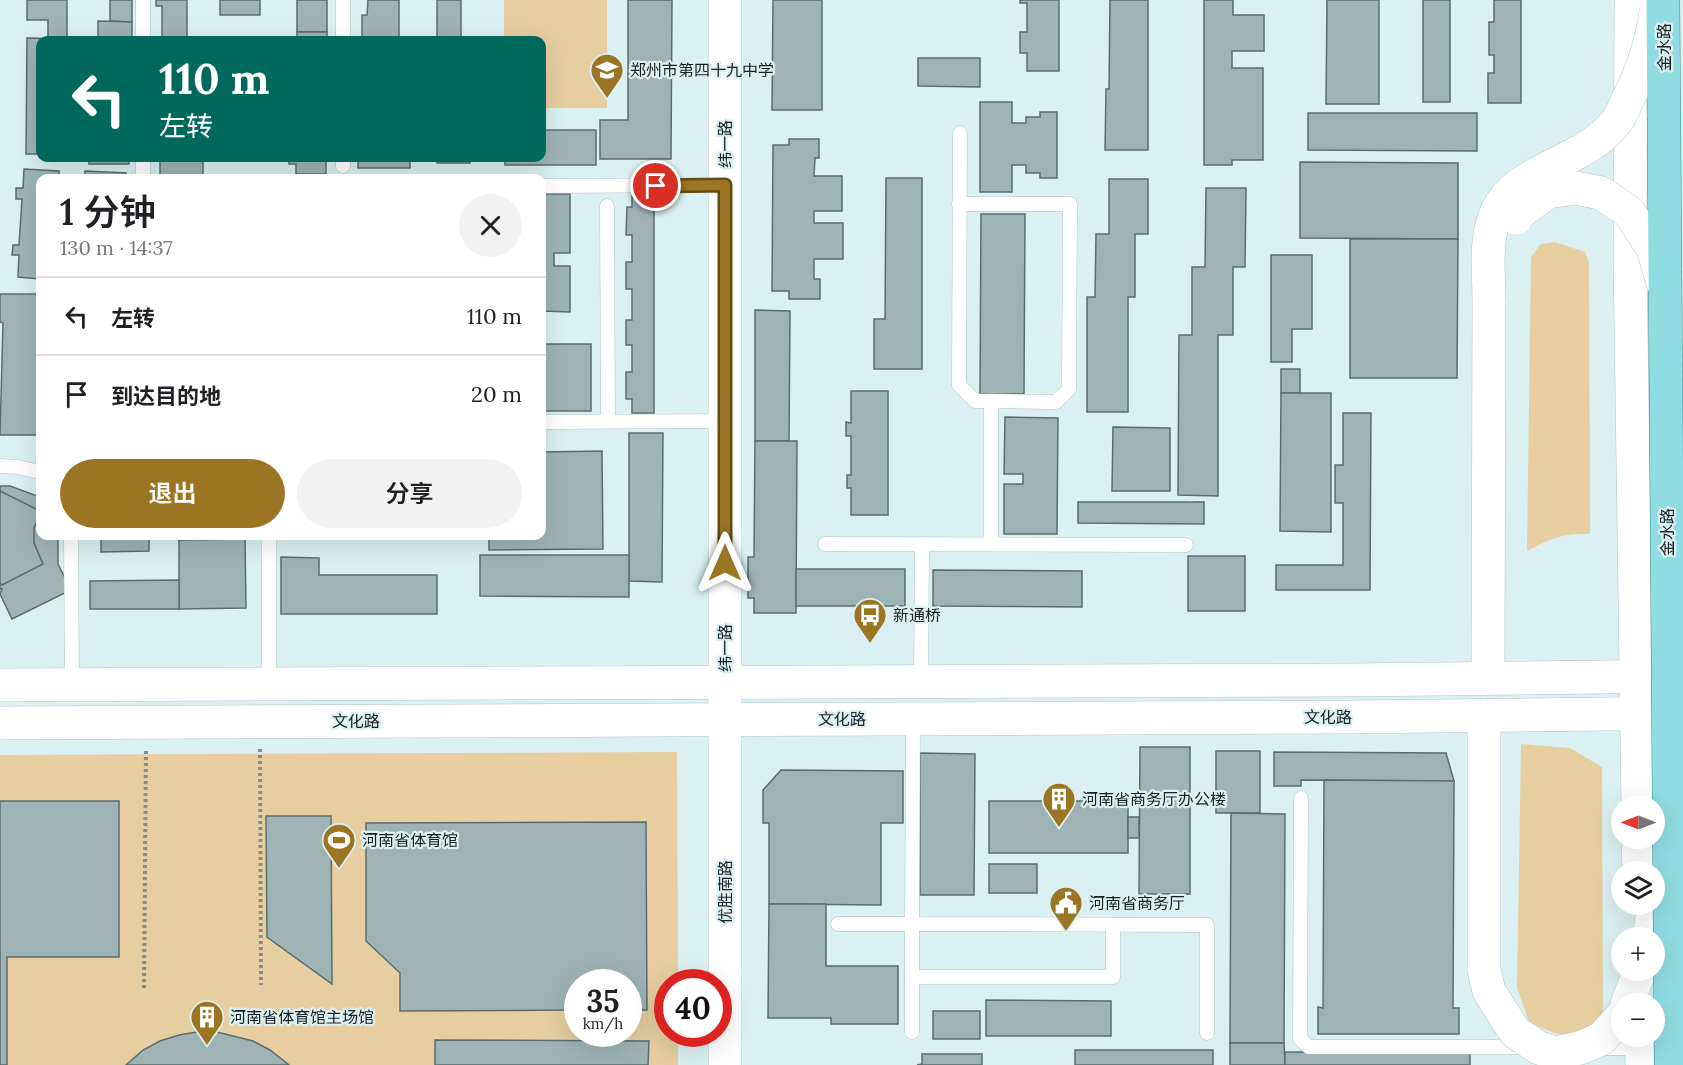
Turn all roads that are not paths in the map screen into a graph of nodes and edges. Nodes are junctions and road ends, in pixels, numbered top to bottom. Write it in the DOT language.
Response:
graph roads {
  1 [pos="143,0"];
  2 [pos="343,0"];
  3 [pos="725,0"];
  4 [pos="1631,0"];
  5 [pos="1658,0"];
  6 [pos="1663,0"];
  7 [pos="143,36"];
  8 [pos="343,36"];
  9 [pos="960,133"];
  10 [pos="725,185"];
  11 [pos="546,186"];
  12 [pos="959,204"];
  13 [pos="607,206"];
  14 [pos="1665,290"];
  15 [pos="1490,301"];
  16 [pos="991,402"];
  17 [pos="608,421"];
  18 [pos="725,421"];
  19 [pos="546,422"];
  20 [pos="0,466"];
  21 [pos="36,471"];
  22 [pos="71,540"];
  23 [pos="269,540"];
  24 [pos="825,544"];
  25 [pos="922,544"];
  26 [pos="991,544"];
  27 [pos="1186,545"];
  28 [pos="1683,676"];
  29 [pos="1636,677"];
  30 [pos="1488,678"];
  31 [pos="921,681"];
  32 [pos="725,682"];
  33 [pos="269,684"];
  34 [pos="72,685"];
  35 [pos="0,686"];
  36 [pos="1636,713"];
  37 [pos="1683,713"];
  38 [pos="1484,715"];
  39 [pos="913,719"];
  40 [pos="725,720"];
  41 [pos="0,723"];
  42 [pos="1669,791"];
  43 [pos="1638,795"];
  44 [pos="1301,798"];
  45 [pos="1659,861"];
  46 [pos="838,924"];
  47 [pos="912,924"];
  48 [pos="1113,925"];
  49 [pos="1484,970"];
  50 [pos="912,977"];
  51 [pos="1611,1028"];
  52 [pos="912,1032"];
  53 [pos="1207,1033"];
  54 [pos="1641,1050"];
  55 [pos="725,1065"];
  56 [pos="1528,1065"];
  57 [pos="1671,1065"];
  1 -- 7 [label="lane"];
  2 -- 8 [label="lane"];
  3 -- 10 [label="main road, 纬一路"];
  4 -- 29 [label="main road"];
  5 -- 15 [label="main road, bridge"];
  6 -- 14 [label="main road, 金水路, bridge"];
  9 -- 12 [label="lane"];
  10 -- 11 [label="lane"];
  10 -- 18 [label="main road, 纬一路"];
  12 -- 16 [label="lane"];
  12 -- 16 [label="lane"];
  13 -- 17 [label="lane"];
  14 -- 15 [label="main road, bridge"];
  14 -- 42 [label="main road, 金水路, bridge"];
  15 -- 30 [label="main road"];
  16 -- 26 [label="lane"];
  17 -- 18 [label="lane"];
  17 -- 19 [label="lane"];
  18 -- 32 [label="main road, 纬一路"];
  20 -- 21 [label="lane"];
  22 -- 34 [label="lane"];
  23 -- 33 [label="lane"];
  24 -- 25 [label="lane"];
  25 -- 26 [label="lane"];
  25 -- 31 [label="lane"];
  26 -- 27 [label="lane"];
  28 -- 29 [label="main road"];
  29 -- 30 [label="main road"];
  29 -- 36 [label="main road"];
  30 -- 31 [label="main road"];
  31 -- 32 [label="main road"];
  32 -- 33 [label="main road"];
  32 -- 40 [label="main road, 纬一路"];
  33 -- 34 [label="main road"];
  34 -- 35 [label="main road"];
  36 -- 37 [label="main road, 文化路"];
  36 -- 38 [label="main road, 文化路"];
  36 -- 43 [label="main road"];
  38 -- 39 [label="main road, 文化路"];
  38 -- 49 [label="main road"];
  39 -- 40 [label="main road, 文化路"];
  39 -- 47 [label="lane"];
  40 -- 41 [label="main road, 文化路"];
  40 -- 55 [label="main road, 优胜南路"];
  42 -- 45 [label="main road, bridge"];
  42 -- 57 [label="main road, 金水路, bridge"];
  44 -- 54 [label="lane"];
  46 -- 47 [label="lane"];
  47 -- 48 [label="lane"];
  47 -- 50 [label="lane"];
  48 -- 50 [label="lane"];
  48 -- 53 [label="lane"];
  49 -- 51 [label="main road, bridge"];
  49 -- 56 [label="main road, bridge"];
  50 -- 52 [label="lane"];
}
